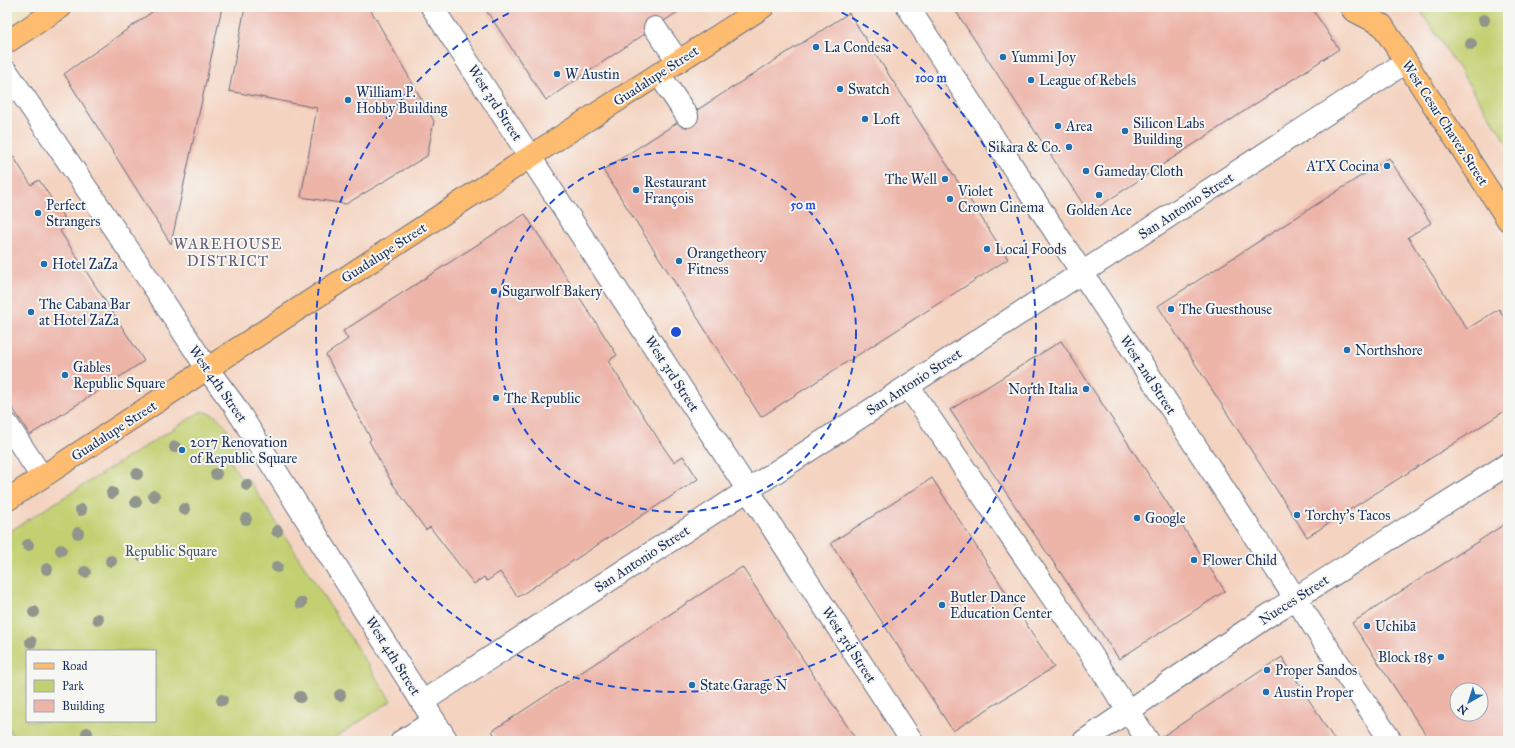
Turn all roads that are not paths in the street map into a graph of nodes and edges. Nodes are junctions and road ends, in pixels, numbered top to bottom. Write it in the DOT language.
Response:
graph roads {
  1 [pos="61,7"];
  2 [pos="432,7"];
  3 [pos="763,7"];
  4 [pos="908,7"];
  5 [pos="1351,7"];
  6 [pos="1383,16"];
  7 [pos="655,28"];
  8 [pos="7,42"];
  9 [pos="678,61"];
  10 [pos="1406,62"];
  11 [pos="7,72"];
  12 [pos="659,74"];
  13 [pos="687,116"];
  14 [pos="531,157"];
  15 [pos="1508,220"];
  16 [pos="1082,273"];
  17 [pos="208,370"];
  18 [pos="908,386"];
  19 [pos="7,424"];
  20 [pos="1508,464"];
  21 [pos="42,478"];
  22 [pos="748,490"];
  23 [pos="7,500"];
  24 [pos="1295,598"];
  25 [pos="422,702"];
  26 [pos="1128,711"];
  27 [pos="434,721"];
  28 [pos="402,741"];
  29 [pos="447,741"];
  30 [pos="912,741"];
  31 [pos="1084,741"];
  32 [pos="1148,741"];
  33 [pos="1391,741"];
  1 -- 8 [label="main road"];
  2 -- 14 [label="street, West 3rd Street"];
  3 -- 9 [label="main road, Guadalupe Street"];
  4 -- 16 [label="street, West 2nd Street"];
  5 -- 6 [label="main road, West Cesar Chavez Street"];
  6 -- 10 [label="main road, West Cesar Chavez Street"];
  7 -- 9 [label="street"];
  9 -- 12 [label="main road, Guadalupe Street"];
  10 -- 15 [label="main road, West Cesar Chavez Street"];
  10 -- 16 [label="street, San Antonio Street"];
  11 -- 17 [label="street, West 4th Street"];
  12 -- 13 [label="street"];
  12 -- 14 [label="main road, Guadalupe Street"];
  14 -- 17 [label="main road, Guadalupe Street"];
  14 -- 22 [label="street, West 3rd Street"];
  16 -- 18 [label="street, San Antonio Street"];
  16 -- 24 [label="street, West 2nd Street"];
  17 -- 21 [label="main road, Guadalupe Street"];
  17 -- 25 [label="street, West 4th Street"];
  18 -- 22 [label="street, San Antonio Street"];
  18 -- 26 [label="street"];
  19 -- 21 [label="street"];
  20 -- 24 [label="street, Nueces Street"];
  21 -- 23 [label="main road, Guadalupe Street"];
  22 -- 25 [label="street, San Antonio Street"];
  22 -- 30 [label="street, West 3rd Street"];
  24 -- 26 [label="street, Nueces Street"];
  24 -- 33 [label="street, West 2nd Street"];
  25 -- 27 [label="street, West 4th Street"];
  26 -- 31 [label="street, Nueces Street"];
  26 -- 32 [label="street"];
  27 -- 28 [label="street"];
  27 -- 29 [label="street, West 4th Street"];
}
